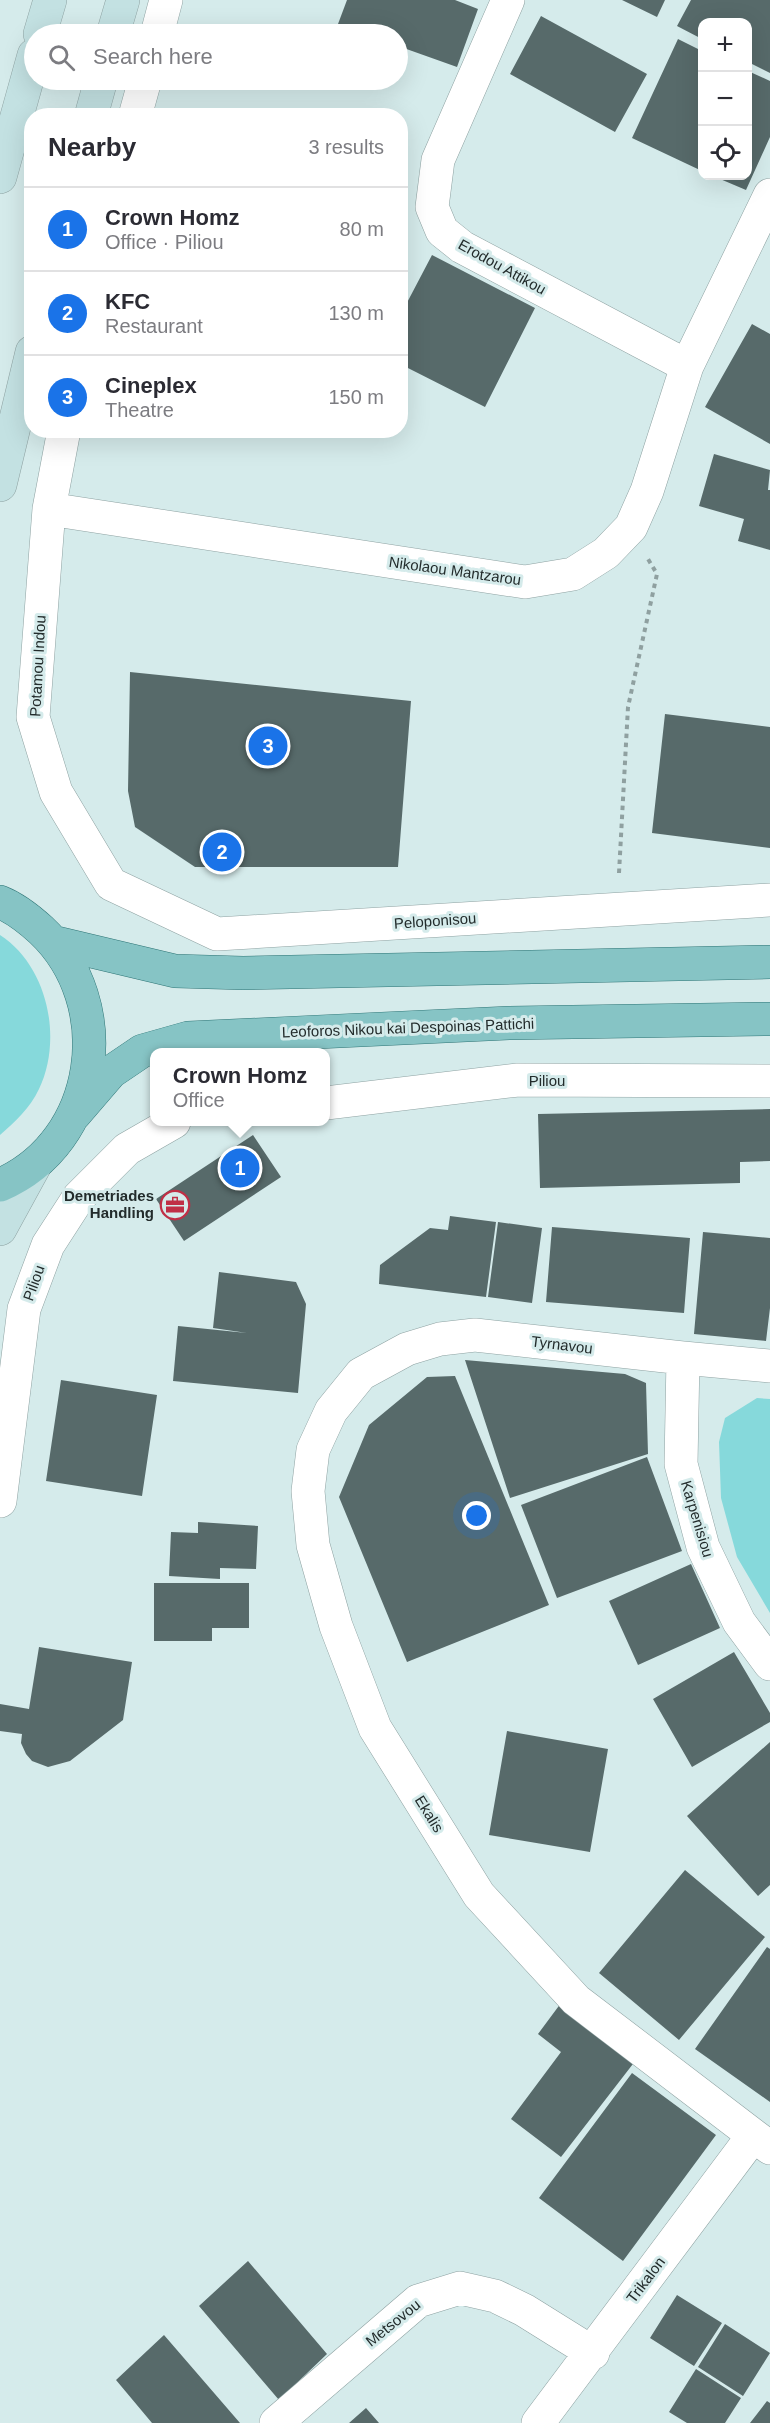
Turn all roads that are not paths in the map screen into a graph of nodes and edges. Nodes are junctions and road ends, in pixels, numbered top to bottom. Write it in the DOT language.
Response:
graph roads {
  1 [pos="50,0"];
  2 [pos="123,0"];
  3 [pos="166,0"];
  4 [pos="508,0"];
  5 [pos="43,24"];
  6 [pos="117,24"];
  7 [pos="160,24"];
  8 [pos="24,90"];
  9 [pos="98,90"];
  10 [pos="142,90"];
  11 [pos="93,108"];
  12 [pos="137,108"];
  13 [pos="0,177"];
  14 [pos="770,195"];
  15 [pos="687,366"];
  16 [pos="24,385"];
  17 [pos="62,438"];
  18 [pos="0,485"];
  19 [pos="49,509"];
  20 [pos="111,885"];
  21 [pos="770,900"];
  22 [pos="1,901"];
  23 [pos="53,942"];
  24 [pos="770,962"];
  25 [pos="770,1019"];
  26 [pos="153,1048"];
  27 [pos="150,1049"];
  28 [pos="770,1081"];
  29 [pos="330,1103"];
  30 [pos="74,1115"];
  31 [pos="167,1126"];
  32 [pos="35,1165"];
  33 [pos="0,1185"];
  34 [pos="0,1229"];
  35 [pos="683,1359"];
  36 [pos="770,1366"];
  37 [pos="361,1374"];
  38 [pos="0,1500"];
  39 [pos="770,1664"];
  40 [pos="761,2142"];
  41 [pos="593,2353"];
  42 [pos="276,2423"];
  43 [pos="538,2423"];
  1 -- 5 [label="main road"];
  2 -- 6 [label="main road"];
  3 -- 7 [label="street"];
  4 -- 15 [label="street, Erodou Attikou"];
  8 -- 13 [label="main road"];
  9 -- 11 [label="main road"];
  10 -- 12 [label="street"];
  14 -- 15 [label="street, Nikolaou Mantzarou"];
  15 -- 19 [label="street, Nikolaou Mantzarou"];
  16 -- 18 [label="main road"];
  17 -- 19 [label="street, Potamou Indou"];
  19 -- 20 [label="street, Potamou Indou"];
  20 -- 21 [label="street, Peloponisou"];
  22 -- 23 [label="main road"];
  23 -- 24 [label="main road"];
  23 -- 30 [label="main road"];
  25 -- 26 [label="main road, Leoforos Nikou kai Despoinas Pattichi"];
  27 -- 30 [label="main road, Leoforos Nikou kai Despoinas Pattichi"];
  28 -- 29 [label="street, Piliou"];
  30 -- 32 [label="main road"];
  31 -- 38 [label="street, Piliou"];
  32 -- 33 [label="main road"];
  32 -- 34 [label="main road"];
  35 -- 36 [label="street, Tyrnavou"];
  35 -- 37 [label="street, Tyrnavou"];
  35 -- 39 [label="street, Karpenisiou"];
  37 -- 40 [label="street, Ekalis"];
  40 -- 41 [label="street, Trikalon"];
  41 -- 42 [label="street, Metsovou"];
  41 -- 43 [label="street, Trikalon"];
}
